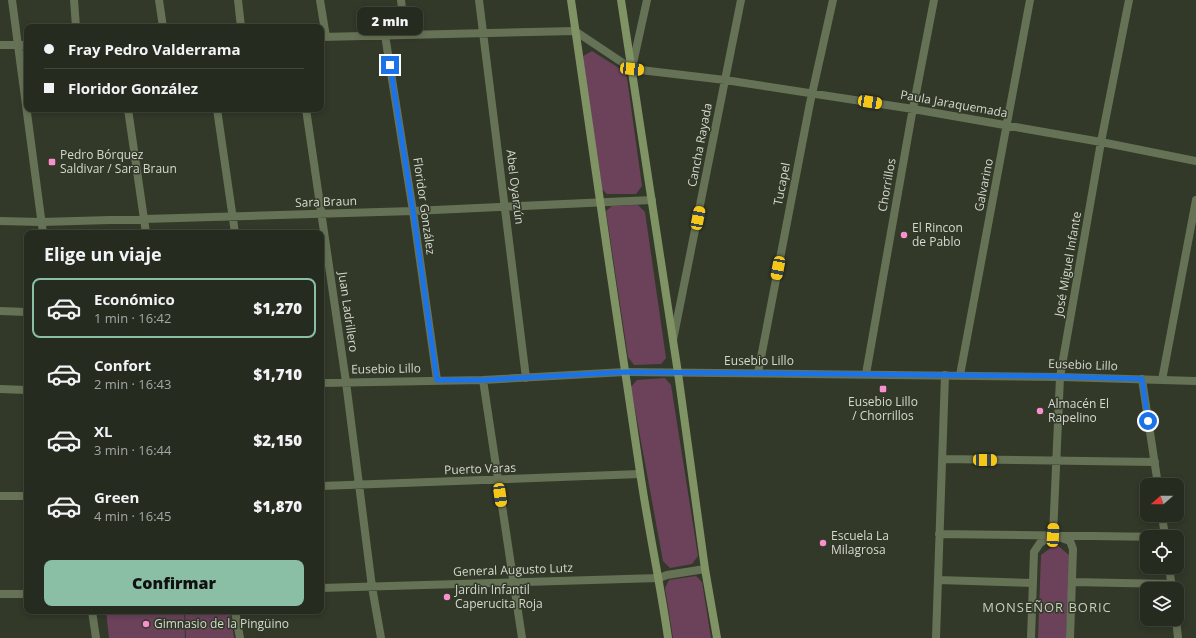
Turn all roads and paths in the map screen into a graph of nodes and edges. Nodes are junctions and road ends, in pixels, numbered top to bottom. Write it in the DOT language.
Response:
graph roads {
  1 [pos="12,0"];
  2 [pos="74,0"];
  3 [pos="159,0"];
  4 [pos="238,0"];
  5 [pos="320,0"];
  6 [pos="400,0"];
  7 [pos="479,0"];
  8 [pos="571,0"];
  9 [pos="621,0"];
  10 [pos="647,0"];
  11 [pos="741,0"];
  12 [pos="833,0"];
  13 [pos="934,0"];
  14 [pos="1030,0"];
  15 [pos="1129,0"];
  16 [pos="76,24"];
  17 [pos="163,24"];
  18 [pos="241,24"];
  19 [pos="322,24"];
  20 [pos="575,31"];
  21 [pos="484,33"];
  22 [pos="385,35"];
  23 [pos="405,35"];
  24 [pos="324,37"];
  25 [pos="0,45"];
  26 [pos="18,45"];
  27 [pos="24,45"];
  28 [pos="632,69"];
  29 [pos="725,80"];
  30 [pos="24,91"];
  31 [pos="812,93"];
  32 [pos="913,109"];
  33 [pos="27,112"];
  34 [pos="128,112"];
  35 [pos="217,112"];
  36 [pos="306,112"];
  37 [pos="1007,126"];
  38 [pos="1102,142"];
  39 [pos="1196,161"];
  40 [pos="652,200"];
  41 [pos="1196,200"];
  42 [pos="600,203"];
  43 [pos="506,207"];
  44 [pos="413,211"];
  45 [pos="322,214"];
  46 [pos="232,216"];
  47 [pos="144,219"];
  48 [pos="0,221"];
  49 [pos="41,222"];
  50 [pos="42,230"];
  51 [pos="146,230"];
  52 [pos="234,230"];
  53 [pos="0,311"];
  54 [pos="24,312"];
  55 [pos="673,341"];
  56 [pos="625,372"];
  57 [pos="678,373"];
  58 [pos="758,373"];
  59 [pos="866,374"];
  60 [pos="945,375"];
  61 [pos="960,375"];
  62 [pos="1060,376"];
  63 [pos="526,378"];
  64 [pos="1142,379"];
  65 [pos="437,380"];
  66 [pos="483,380"];
  67 [pos="1162,380"];
  68 [pos="1196,381"];
  69 [pos="346,382"];
  70 [pos="324,383"];
  71 [pos="0,389"];
  72 [pos="24,390"];
  73 [pos="942,459"];
  74 [pos="1056,461"];
  75 [pos="1155,462"];
  76 [pos="640,474"];
  77 [pos="1157,478"];
  78 [pos="498,480"];
  79 [pos="360,484"];
  80 [pos="324,486"];
  81 [pos="0,496"];
  82 [pos="24,496"];
  83 [pos="939,534"];
  84 [pos="1053,535"];
  85 [pos="1140,537"];
  86 [pos="705,569"];
  87 [pos="659,578"];
  88 [pos="938,580"];
  89 [pos="513,582"];
  90 [pos="1072,582"];
  91 [pos="1032,583"];
  92 [pos="1140,585"];
  93 [pos="372,587"];
  94 [pos="324,588"];
  95 [pos="0,594"];
  96 [pos="24,594"];
  97 [pos="92,614"];
  98 [pos="236,614"];
  99 [pos="1177,626"];
  100 [pos="96,638"];
  101 [pos="240,638"];
  102 [pos="381,638"];
  103 [pos="522,638"];
  104 [pos="668,638"];
  105 [pos="717,638"];
  106 [pos="936,638"];
  107 [pos="1031,638"];
  108 [pos="1070,638"];
  109 [pos="1178,638"];
  1 -- 26 [label="street"];
  2 -- 16 [label="street"];
  3 -- 17 [label="street"];
  4 -- 18 [label="street"];
  5 -- 19 [label="street"];
  6 -- 23 [label="street"];
  7 -- 21 [label="street, Abel Oyarzún"];
  8 -- 20 [label="main road"];
  9 -- 28 [label="main road"];
  10 -- 28 [label="street"];
  11 -- 29 [label="street, Cancha Rayada"];
  12 -- 31 [label="street, Tucapel"];
  13 -- 32 [label="street, Chorrillos"];
  14 -- 37 [label="street, Galvarino"];
  15 -- 38 [label="street, José Miguel Infante"];
  20 -- 21 [label="street"];
  20 -- 28 [label="street, Paula Jaraquemada"];
  20 -- 42 [label="main road"];
  21 -- 23 [label="street"];
  21 -- 43 [label="street, Abel Oyarzún"];
  22 -- 23 [label="street"];
  22 -- 24 [label="street"];
  22 -- 44 [label="street, Floridor González"];
  25 -- 26 [label="street"];
  26 -- 27 [label="street"];
  26 -- 30 [label="street"];
  28 -- 29 [label="street, Paula Jaraquemada"];
  28 -- 40 [label="main road"];
  29 -- 31 [label="street, Paula Jaraquemada"];
  29 -- 55 [label="street, Cancha Rayada"];
  31 -- 32 [label="street, Paula Jaraquemada"];
  31 -- 58 [label="street, Tucapel"];
  32 -- 37 [label="street, Paula Jaraquemada"];
  32 -- 59 [label="street, Chorrillos"];
  33 -- 49 [label="street"];
  34 -- 47 [label="street"];
  35 -- 46 [label="street"];
  36 -- 45 [label="street, Juan Ladrillero"];
  37 -- 38 [label="street, Paula Jaraquemada"];
  37 -- 61 [label="street, Galvarino"];
  38 -- 39 [label="street, Paula Jaraquemada"];
  38 -- 62 [label="street, José Miguel Infante"];
  40 -- 42 [label="street, Sara Braun"];
  40 -- 55 [label="main road"];
  41 -- 67 [label="street"];
  42 -- 43 [label="street, Sara Braun"];
  42 -- 56 [label="main road"];
  43 -- 44 [label="street, Sara Braun"];
  43 -- 63 [label="street, Abel Oyarzún"];
  44 -- 45 [label="street, Sara Braun"];
  44 -- 65 [label="street, Floridor González"];
  45 -- 46 [label="street, Sara Braun"];
  45 -- 69 [label="street, Juan Ladrillero"];
  46 -- 47 [label="street, Sara Braun"];
  46 -- 52 [label="street"];
  47 -- 49 [label="street, Sara Braun"];
  47 -- 51 [label="street"];
  48 -- 49 [label="street, Sara Braun"];
  49 -- 50 [label="street"];
  53 -- 54 [label="street"];
  55 -- 57 [label="main road"];
  56 -- 57 [label="street, Eusebio Lillo"];
  56 -- 63 [label="street, Eusebio Lillo"];
  56 -- 76 [label="main road"];
  57 -- 58 [label="street, Eusebio Lillo"];
  57 -- 86 [label="main road"];
  58 -- 59 [label="street, Eusebio Lillo"];
  59 -- 60 [label="street, Eusebio Lillo"];
  60 -- 61 [label="street, Eusebio Lillo"];
  60 -- 73 [label="street"];
  61 -- 62 [label="street, Eusebio Lillo"];
  62 -- 64 [label="street, Eusebio Lillo"];
  62 -- 74 [label="street, José Miguel Infante"];
  63 -- 66 [label="street, Eusebio Lillo"];
  64 -- 67 [label="street, Eusebio Lillo"];
  64 -- 75 [label="street"];
  65 -- 66 [label="street, Eusebio Lillo"];
  65 -- 69 [label="street, Eusebio Lillo"];
  66 -- 78 [label="street"];
  67 -- 68 [label="street, Eusebio Lillo"];
  69 -- 70 [label="street, Eusebio Lillo"];
  69 -- 79 [label="street, Juan Ladrillero"];
  71 -- 72 [label="street"];
  73 -- 74 [label="street"];
  73 -- 83 [label="street"];
  74 -- 75 [label="street"];
  74 -- 84 [label="street, José Miguel Infante"];
  75 -- 77 [label="street"];
  76 -- 78 [label="street, Puerto Varas"];
  76 -- 87 [label="main road"];
  78 -- 79 [label="street, Puerto Varas"];
  78 -- 89 [label="street"];
  79 -- 80 [label="street, Puerto Varas"];
  79 -- 93 [label="street, Juan Ladrillero"];
  81 -- 82 [label="street"];
  83 -- 84 [label="street"];
  83 -- 88 [label="street"];
  84 -- 85 [label="street"];
  84 -- 90 [label="street"];
  84 -- 91 [label="street"];
  86 -- 87 [label="street, General Augusto Lutz"];
  86 -- 105 [label="main road"];
  87 -- 89 [label="street, General Augusto Lutz"];
  87 -- 104 [label="main road"];
  88 -- 91 [label="street"];
  88 -- 106 [label="street"];
  89 -- 93 [label="street, General Augusto Lutz"];
  89 -- 103 [label="street"];
  90 -- 92 [label="street"];
  90 -- 108 [label="street"];
  91 -- 107 [label="street"];
  93 -- 94 [label="street, General Augusto Lutz"];
  93 -- 102 [label="street, Juan Ladrillero"];
  95 -- 96 [label="street"];
  97 -- 100 [label="street"];
  98 -- 101 [label="street"];
  99 -- 109 [label="street"];
}
